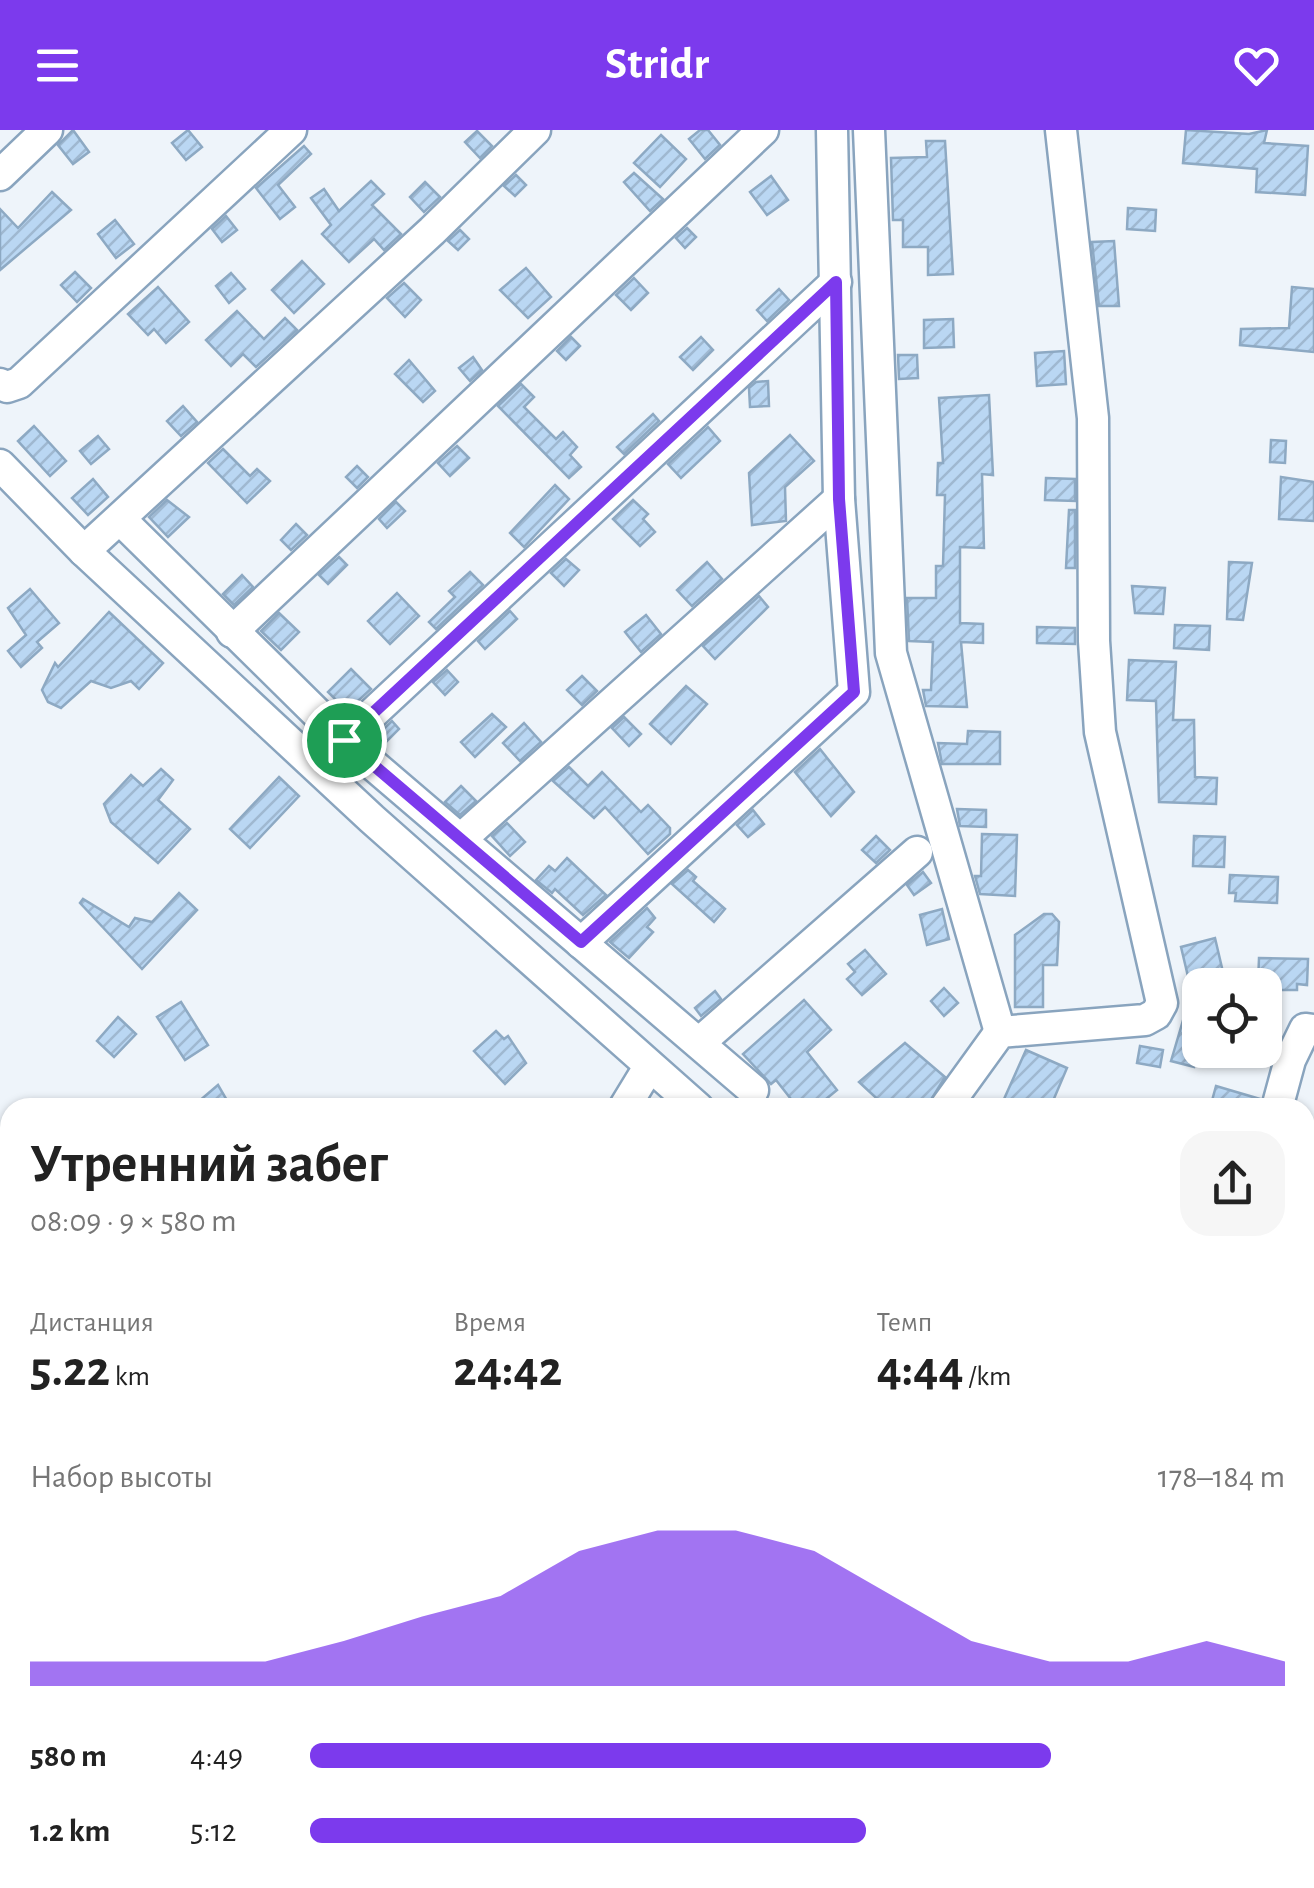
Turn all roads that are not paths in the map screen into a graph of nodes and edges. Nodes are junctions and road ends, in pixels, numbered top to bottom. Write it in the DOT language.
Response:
graph roads {
  1 [pos="47,130"];
  2 [pos="291,130"];
  3 [pos="534,130"];
  4 [pos="763,130"];
  5 [pos="832,130"];
  6 [pos="869,130"];
  7 [pos="1061,130"];
  8 [pos="0,174"];
  9 [pos="836,282"];
  10 [pos="0,384"];
  11 [pos="0,465"];
  12 [pos="839,499"];
  13 [pos="120,519"];
  14 [pos="84,550"];
  15 [pos="232,632"];
  16 [pos="344,740"];
  17 [pos="461,840"];
  18 [pos="916,852"];
  19 [pos="581,942"];
  20 [pos="1314,1030"];
  21 [pos="1000,1032"];
  22 [pos="700,1043"];
  23 [pos="649,1067"];
  24 [pos="753,1090"];
  25 [pos="630,1098"];
  26 [pos="686,1098"];
  27 [pos="952,1098"];
  28 [pos="1279,1098"];
  1 -- 8 [label="street"];
  2 -- 10 [label="street"];
  3 -- 13 [label="street"];
  4 -- 15 [label="street"];
  5 -- 9 [label="street"];
  6 -- 21 [label="street"];
  7 -- 21 [label="street"];
  9 -- 12 [label="street"];
  9 -- 16 [label="street"];
  11 -- 14 [label="street"];
  12 -- 17 [label="street"];
  12 -- 19 [label="street"];
  13 -- 14 [label="street"];
  13 -- 15 [label="street"];
  14 -- 23 [label="street"];
  15 -- 16 [label="street"];
  16 -- 17 [label="street"];
  17 -- 19 [label="street"];
  18 -- 22 [label="street"];
  19 -- 22 [label="street"];
  20 -- 28 [label="street"];
  21 -- 27 [label="street"];
  22 -- 24 [label="street"];
  23 -- 25 [label="street"];
  23 -- 26 [label="street"];
}
